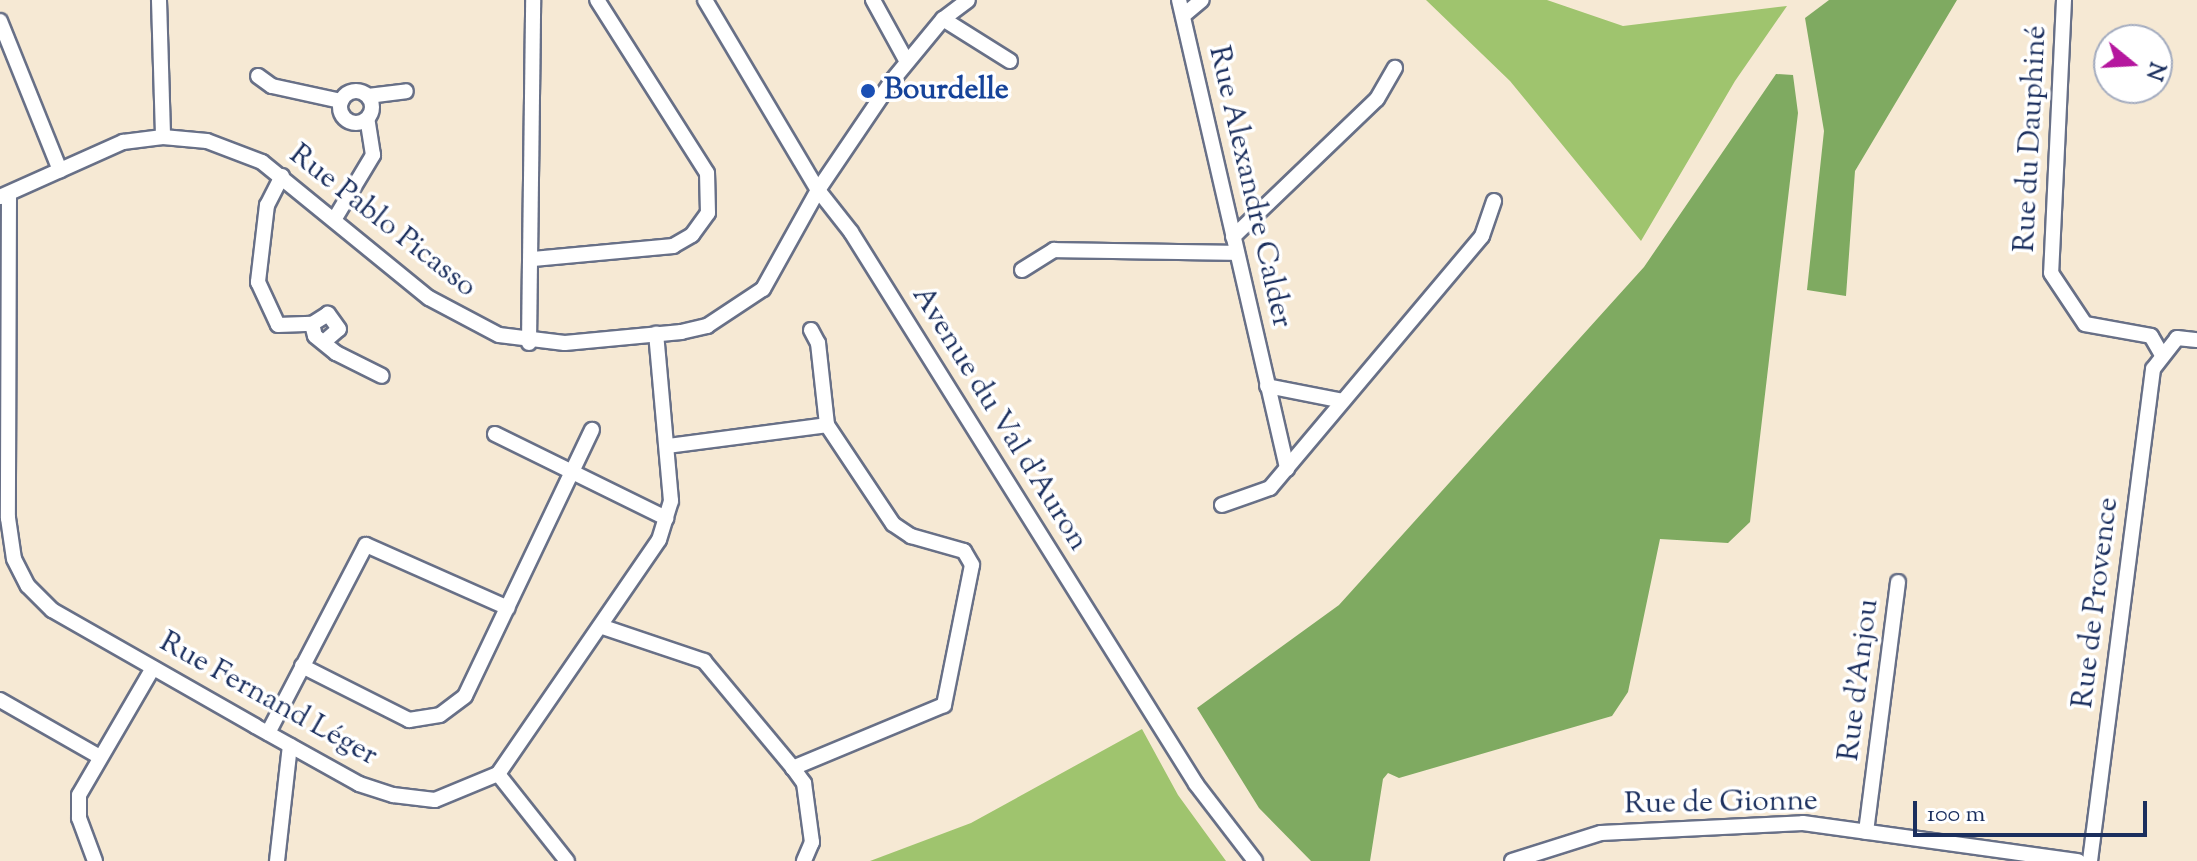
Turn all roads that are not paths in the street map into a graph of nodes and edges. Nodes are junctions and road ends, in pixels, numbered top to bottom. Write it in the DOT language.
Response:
graph roads {
  1 [pos="159,0"];
  2 [pos="533,0"];
  3 [pos="597,0"];
  4 [pos="705,0"];
  5 [pos="873,0"];
  6 [pos="968,0"];
  7 [pos="1179,0"];
  8 [pos="1202,0"];
  9 [pos="2064,0"];
  10 [pos="1184,15"];
  11 [pos="943,19"];
  12 [pos="0,21"];
  13 [pos="3,40"];
  14 [pos="906,60"];
  15 [pos="1010,61"];
  16 [pos="1395,68"];
  17 [pos="258,76"];
  18 [pos="406,91"];
  19 [pos="368,96"];
  20 [pos="341,101"];
  21 [pos="367,119"];
  22 [pos="163,137"];
  23 [pos="60,170"];
  24 [pos="282,176"];
  25 [pos="818,190"];
  26 [pos="5,195"];
  27 [pos="1494,201"];
  28 [pos="334,220"];
  29 [pos="1233,237"];
  30 [pos="1237,253"];
  31 [pos="533,259"];
  32 [pos="1022,270"];
  33 [pos="312,324"];
  34 [pos="811,330"];
  35 [pos="656,334"];
  36 [pos="2197,340"];
  37 [pos="4,341"];
  38 [pos="325,341"];
  39 [pos="529,343"];
  40 [pos="2162,355"];
  41 [pos="382,376"];
  42 [pos="1267,386"];
  43 [pos="1343,401"];
  44 [pos="827,425"];
  45 [pos="592,430"];
  46 [pos="495,434"];
  47 [pos="668,446"];
  48 [pos="1287,469"];
  49 [pos="573,471"];
  50 [pos="4,502"];
  51 [pos="1222,505"];
  52 [pos="666,518"];
  53 [pos="1898,582"];
  54 [pos="508,608"];
  55 [pos="603,627"];
  56 [pos="302,666"];
  57 [pos="153,668"];
  58 [pos="0,700"];
  59 [pos="268,733"];
  60 [pos="290,746"];
  61 [pos="100,757"];
  62 [pos="793,768"];
  63 [pos="498,774"];
  64 [pos="1866,832"];
  65 [pos="95,861"];
  66 [pos="277,861"];
  67 [pos="567,861"];
  68 [pos="804,861"];
  69 [pos="1255,861"];
  70 [pos="1512,861"];
  71 [pos="2078,861"];
  72 [pos="2090,861"];
  1 -- 22 [label="street"];
  2 -- 31 [label="street"];
  3 -- 31 [label="street"];
  4 -- 25 [label="street, Avenue du Val d'Auron"];
  5 -- 14 [label="street"];
  6 -- 11 [label="street, Rue Pablo Picasso"];
  7 -- 10 [label="street, Rue Alexandre Calder"];
  8 -- 10 [label="street"];
  9 -- 40 [label="street, Rue du Dauphiné"];
  10 -- 29 [label="street, Rue Alexandre Calder"];
  11 -- 14 [label="street, Rue Pablo Picasso"];
  11 -- 15 [label="street"];
  12 -- 13 [label="street"];
  13 -- 23 [label="street"];
  14 -- 25 [label="street, Rue Pablo Picasso"];
  16 -- 29 [label="street"];
  17 -- 20 [label="street"];
  18 -- 19 [label="street"];
  19 -- 20 [label="street"];
  19 -- 21 [label="street"];
  20 -- 21 [label="street"];
  21 -- 28 [label="street"];
  22 -- 23 [label="street, Rue Pablo Picasso"];
  22 -- 24 [label="street, Rue Pablo Picasso"];
  23 -- 26 [label="street, Rue Pablo Picasso"];
  24 -- 28 [label="street, Rue Pablo Picasso"];
  24 -- 33 [label="street"];
  25 -- 35 [label="street, Rue Pablo Picasso"];
  25 -- 69 [label="street, Avenue du Val d'Auron"];
  26 -- 37 [label="street, Rue Fernand Léger"];
  27 -- 43 [label="street"];
  28 -- 39 [label="street, Rue Pablo Picasso"];
  29 -- 30 [label="street, Rue Alexandre Calder"];
  30 -- 32 [label="street"];
  30 -- 42 [label="street, Rue Alexandre Calder"];
  31 -- 39 [label="street"];
  33 -- 38 [label="street"];
  33 -- 38 [label="street"];
  34 -- 44 [label="street"];
  35 -- 39 [label="street, Rue Pablo Picasso"];
  35 -- 47 [label="street"];
  36 -- 40 [label="street"];
  37 -- 50 [label="street, Rue Fernand Léger"];
  38 -- 41 [label="street"];
  40 -- 72 [label="street, Rue de Provence"];
  42 -- 43 [label="street"];
  42 -- 48 [label="street, Rue Alexandre Calder"];
  43 -- 48 [label="street"];
  44 -- 47 [label="street"];
  44 -- 62 [label="street"];
  45 -- 49 [label="street"];
  46 -- 49 [label="street"];
  47 -- 52 [label="street"];
  48 -- 51 [label="street"];
  49 -- 52 [label="street"];
  49 -- 54 [label="street"];
  50 -- 57 [label="street, Rue Fernand Léger"];
  52 -- 55 [label="street"];
  53 -- 64 [label="street, Rue d'Anjou"];
  54 -- 56 [label="street"];
  54 -- 56 [label="street"];
  55 -- 62 [label="street"];
  55 -- 63 [label="street"];
  56 -- 59 [label="street"];
  57 -- 59 [label="street, Rue Fernand Léger"];
  57 -- 61 [label="street"];
  58 -- 61 [label="street"];
  59 -- 60 [label="street, Rue Fernand Léger"];
  60 -- 63 [label="street, Rue Fernand Léger"];
  60 -- 66 [label="street"];
  61 -- 65 [label="street"];
  62 -- 68 [label="street"];
  63 -- 67 [label="street"];
  64 -- 70 [label="street, Rue de Gionne"];
  64 -- 71 [label="street, Rue de Gionne"];
}
